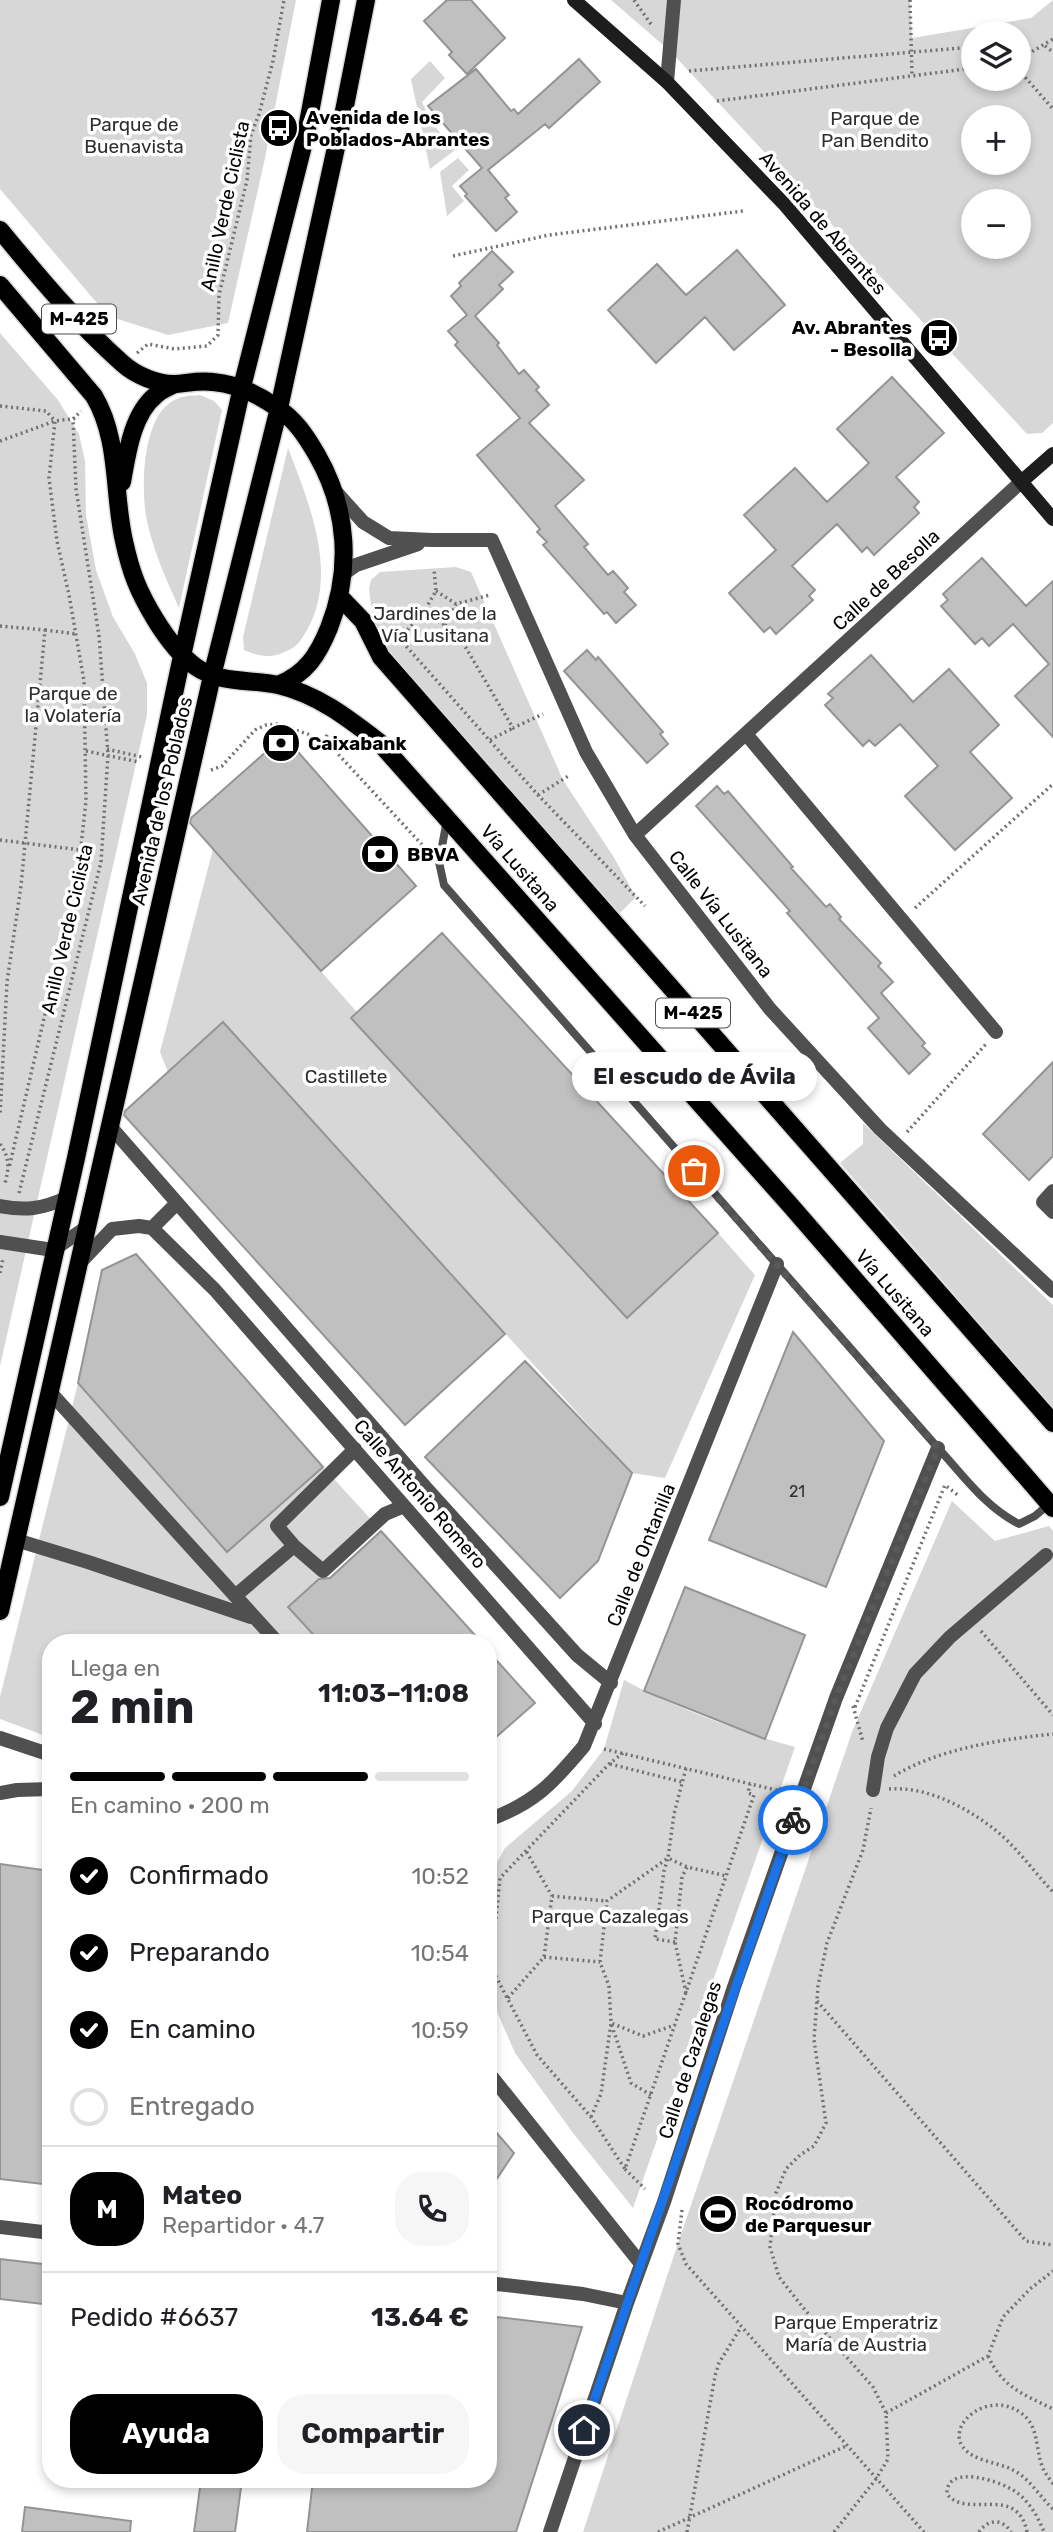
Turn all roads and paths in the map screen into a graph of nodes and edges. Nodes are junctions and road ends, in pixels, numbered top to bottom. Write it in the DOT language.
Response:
graph roads {
  1 [pos="284,0"];
  2 [pos="331,0"];
  3 [pos="366,0"];
  4 [pos="574,0"];
  5 [pos="674,0"];
  6 [pos="910,0"];
  7 [pos="1053,38"];
  8 [pos="1045,46"];
  9 [pos="961,48"];
  10 [pos="1053,52"];
  11 [pos="912,53"];
  12 [pos="1031,53"];
  13 [pos="961,70"];
  14 [pos="689,71"];
  15 [pos="912,76"];
  16 [pos="667,82"];
  17 [pos="1031,84"];
  18 [pos="717,101"];
  19 [pos="1053,109"];
  20 [pos="743,211"];
  21 [pos="0,230"];
  22 [pos="453,256"];
  23 [pos="0,285"];
  24 [pos="139,351"];
  25 [pos="175,384"];
  26 [pos="242,387"];
  27 [pos="0,406"];
  28 [pos="279,408"];
  29 [pos="79,418"];
  30 [pos="73,419"];
  31 [pos="55,421"];
  32 [pos="0,441"];
  33 [pos="1053,454"];
  34 [pos="1021,482"];
  35 [pos="335,492"];
  36 [pos="119,503"];
  37 [pos="1053,519"];
  38 [pos="432,540"];
  39 [pos="434,569"];
  40 [pos="342,575"];
  41 [pos="436,591"];
  42 [pos="490,595"];
  43 [pos="340,597"];
  44 [pos="456,604"];
  45 [pos="423,613"];
  46 [pos="445,625"];
  47 [pos="0,626"];
  48 [pos="45,630"];
  49 [pos="76,634"];
  50 [pos="400,638"];
  51 [pos="394,644"];
  52 [pos="181,656"];
  53 [pos="212,676"];
  54 [pos="278,685"];
  55 [pos="543,714"];
  56 [pos="513,728"];
  57 [pos="329,732"];
  58 [pos="746,734"];
  59 [pos="490,740"];
  60 [pos="107,749"];
  61 [pos="86,751"];
  62 [pos="318,751"];
  63 [pos="108,755"];
  64 [pos="149,758"];
  65 [pos="143,763"];
  66 [pos="570,775"];
  67 [pos="1053,784"];
  68 [pos="538,795"];
  69 [pos="447,817"];
  70 [pos="635,835"];
  71 [pos="0,840"];
  72 [pos="24,842"];
  73 [pos="81,850"];
  74 [pos="645,906"];
  75 [pos="915,908"];
  76 [pos="996,1032"];
  77 [pos="0,1116"];
  78 [pos="110,1126"];
  79 [pos="0,1144"];
  80 [pos="896,1144"];
  81 [pos="9,1168"];
  82 [pos="5,1183"];
  83 [pos="66,1198"];
  84 [pos="177,1203"];
  85 [pos="0,1206"];
  86 [pos="15,1209"];
  87 [pos="87,1227"];
  88 [pos="152,1228"];
  89 [pos="3,1242"];
  90 [pos="53,1250"];
  91 [pos="778,1264"];
  92 [pos="78,1265"];
  93 [pos="0,1273"];
  94 [pos="1053,1291"];
  95 [pos="50,1392"];
  96 [pos="1053,1423"];
  97 [pos="938,1448"];
  98 [pos="355,1449"];
  99 [pos="0,1497"];
  100 [pos="967,1502"];
  101 [pos="1052,1504"];
  102 [pos="404,1506"];
  103 [pos="16,1540"];
  104 [pos="294,1546"];
  105 [pos="1045,1555"];
  106 [pos="235,1596"];
  107 [pos="0,1611"];
  108 [pos="255,1618"];
  109 [pos="971,1619"];
  110 [pos="270,1634"];
  111 [pos="611,1683"];
  112 [pos="836,1698"];
  113 [pos="855,1707"];
  114 [pos="1053,1716"];
  115 [pos="595,1724"];
  116 [pos="1053,1734"];
  117 [pos="0,1738"];
  118 [pos="863,1743"];
  119 [pos="604,1749"];
  120 [pos="42,1752"];
  121 [pos="623,1753"];
  122 [pos="609,1764"];
  123 [pos="686,1768"];
  124 [pos="682,1782"];
  125 [pos="750,1784"];
  126 [pos="42,1789"];
  127 [pos="873,1790"];
  128 [pos="780,1791"];
  129 [pos="0,1793"];
  130 [pos="497,1817"];
  131 [pos="526,1851"];
  132 [pos="668,1858"];
  133 [pos="687,1867"];
  134 [pos="727,1876"];
  135 [pos="1053,1892"];
  136 [pos="552,1896"];
  137 [pos="607,1902"];
  138 [pos="497,1908"];
  139 [pos="675,1942"];
  140 [pos="544,1957"];
  141 [pos="600,1962"];
  142 [pos="497,1978"];
  143 [pos="687,1993"];
  144 [pos="508,1998"];
  145 [pos="817,2001"];
  146 [pos="611,2023"];
  147 [pos="675,2025"];
  148 [pos="497,2083"];
  149 [pos="651,2095"];
  150 [pos="591,2117"];
  151 [pos="625,2169"];
  152 [pos="645,2189"];
  153 [pos="682,2210"];
  154 [pos="0,2227"];
  155 [pos="42,2231"];
  156 [pos="1053,2245"];
  157 [pos="641,2264"];
  158 [pos="1053,2271"];
  159 [pos="497,2284"];
  160 [pos="627,2303"];
  161 [pos="741,2328"];
  162 [pos="988,2356"];
  163 [pos="1053,2409"];
  164 [pos="886,2413"];
  165 [pos="846,2446"];
  166 [pos="876,2479"];
  167 [pos="1053,2484"];
  168 [pos="1053,2509"];
  169 [pos="689,2518"];
  170 [pos="550,2532"];
  171 [pos="658,2532"];
  172 [pos="687,2532"];
  173 [pos="834,2532"];
  174 [pos="923,2532"];
  175 [pos="979,2532"];
  176 [pos="1011,2532"];
  177 [pos="1027,2532"];
  178 [pos="1044,2532"];
  1 -- 24 [label="path, Anillo Verde Ciclista"];
  2 -- 26 [label="main road, Avenida de los Poblados"];
  3 -- 28 [label="main road, Avenida de los Poblados"];
  4 -- 16 [label="street, Avenida de Abrantes"];
  5 -- 16 [label="street"];
  6 -- 11 [label="path"];
  7 -- 8 [label="path"];
  8 -- 10 [label="path"];
  8 -- 12 [label="path"];
  9 -- 11 [label="path"];
  11 -- 14 [label="path"];
  11 -- 15 [label="path"];
  13 -- 15 [label="path"];
  15 -- 18 [label="path"];
  16 -- 34 [label="street, Avenida de Abrantes"];
  17 -- 19 [label="path"];
  20 -- 22 [label="path"];
  21 -- 25 [label="main road, M-425"];
  23 -- 36 [label="main road, Vía Lusitana / M-425"];
  25 -- 26 [label="main road, M-425"];
  25 -- 36 [label="main road, M-425"];
  26 -- 28 [label="main road"];
  26 -- 52 [label="main road, Avenida de los Poblados"];
  27 -- 31 [label="path"];
  28 -- 35 [label="main road"];
  28 -- 53 [label="main road, Avenida de los Poblados"];
  29 -- 30 [label="path"];
  30 -- 31 [label="path"];
  30 -- 60 [label="path, Anillo Verde Ciclista"];
  31 -- 32 [label="path"];
  31 -- 49 [label="path"];
  33 -- 34 [label="street, Calle de Besolla"];
  34 -- 37 [label="street, Avenida de Abrantes"];
  34 -- 58 [label="street, Calle de Besolla"];
  35 -- 38 [label="street, Calle Vía Lusitana"];
  35 -- 40 [label="main road"];
  36 -- 52 [label="main road, Vía Lusitana / M-425"];
  38 -- 40 [label="street, Calle Vía Lusitana"];
  38 -- 70 [label="street, Calle Vía Lusitana"];
  39 -- 41 [label="path"];
  40 -- 43 [label="main road"];
  41 -- 44 [label="path"];
  41 -- 45 [label="path"];
  42 -- 44 [label="path"];
  43 -- 54 [label="main road"];
  43 -- 96 [label="main road, Vía Lusitana / M-425"];
  44 -- 46 [label="path"];
  45 -- 46 [label="path"];
  45 -- 50 [label="path"];
  46 -- 56 [label="path"];
  47 -- 48 [label="path"];
  48 -- 49 [label="path"];
  48 -- 72 [label="path"];
  49 -- 61 [label="path"];
  50 -- 51 [label="path"];
  50 -- 59 [label="path"];
  52 -- 53 [label="main road, Vía Lusitana / M-425"];
  52 -- 83 [label="main road, Avenida de los Poblados"];
  53 -- 54 [label="main road, Vía Lusitana / M-425"];
  53 -- 78 [label="main road, Avenida de los Poblados"];
  54 -- 69 [label="main road, Vía Lusitana / M-425"];
  55 -- 56 [label="path"];
  56 -- 59 [label="path"];
  57 -- 62 [label="path"];
  58 -- 70 [label="street, Calle de Besolla"];
  58 -- 76 [label="street"];
  59 -- 68 [label="path"];
  60 -- 63 [label="path, Anillo Verde Ciclista"];
  60 -- 64 [label="path"];
  61 -- 63 [label="path"];
  61 -- 73 [label="path"];
  63 -- 65 [label="path"];
  63 -- 86 [label="path, Anillo Verde Ciclista"];
  66 -- 68 [label="path"];
  67 -- 75 [label="path"];
  68 -- 74 [label="path"];
  69 -- 91 [label="lane"];
  69 -- 101 [label="main road, Vía Lusitana / M-425"];
  70 -- 80 [label="street, Calle Vía Lusitana"];
  71 -- 72 [label="path"];
  72 -- 73 [label="path"];
  72 -- 77 [label="path"];
  73 -- 81 [label="path"];
  76 -- 80 [label="path"];
  78 -- 84 [label="street, Calle Antonio Romero"];
  78 -- 87 [label="main road, Avenida de los Poblados"];
  79 -- 81 [label="path"];
  80 -- 94 [label="street, Calle Vía Lusitana"];
  81 -- 82 [label="path"];
  83 -- 86 [label="street"];
  83 -- 90 [label="main road, Avenida de los Poblados"];
  84 -- 88 [label="street"];
  84 -- 111 [label="street, Calle Antonio Romero"];
  85 -- 86 [label="street"];
  87 -- 90 [label="street"];
  87 -- 92 [label="main road, Avenida de los Poblados"];
  88 -- 92 [label="street"];
  88 -- 98 [label="street, Calle Antonio Romero"];
  89 -- 90 [label="street"];
  89 -- 93 [label="path"];
  90 -- 99 [label="main road, Avenida de los Poblados"];
  91 -- 97 [label="lane"];
  91 -- 111 [label="street, Calle de Ontanilla"];
  92 -- 95 [label="main road, Avenida de los Poblados"];
  95 -- 103 [label="main road, Avenida de los Poblados"];
  95 -- 106 [label="street"];
  97 -- 101 [label="lane"];
  97 -- 112 [label="street, Calle de Cazalegas"];
  98 -- 102 [label="street, Calle Antonio Romero"];
  98 -- 104 [label="street"];
  100 -- 113 [label="path"];
  102 -- 104 [label="street"];
  102 -- 115 [label="street, Calle Antonio Romero"];
  103 -- 107 [label="main road, Avenida de los Poblados"];
  103 -- 108 [label="street"];
  104 -- 106 [label="street"];
  105 -- 109 [label="street"];
  106 -- 108 [label="street"];
  108 -- 110 [label="street"];
  109 -- 114 [label="path"];
  109 -- 127 [label="street"];
  111 -- 115 [label="street, Calle de Ontanilla"];
  112 -- 113 [label="path"];
  112 -- 157 [label="street, Calle de Cazalegas"];
  113 -- 118 [label="path"];
  115 -- 130 [label="street, Calle de Ontanilla"];
  116 -- 127 [label="path"];
  117 -- 120 [label="street"];
  119 -- 121 [label="path"];
  121 -- 122 [label="path"];
  121 -- 123 [label="path"];
  122 -- 124 [label="path"];
  122 -- 131 [label="path"];
  123 -- 124 [label="path"];
  123 -- 125 [label="path"];
  124 -- 132 [label="path"];
  125 -- 128 [label="path"];
  125 -- 134 [label="path"];
  126 -- 129 [label="street"];
  127 -- 135 [label="path"];
  127 -- 145 [label="path"];
  131 -- 136 [label="path"];
  131 -- 138 [label="path"];
  132 -- 133 [label="path"];
  132 -- 137 [label="path"];
  132 -- 139 [label="path"];
  133 -- 134 [label="path"];
  133 -- 139 [label="path"];
  134 -- 143 [label="path"];
  136 -- 137 [label="path"];
  136 -- 140 [label="path"];
  137 -- 141 [label="path"];
  139 -- 143 [label="path"];
  140 -- 141 [label="path"];
  140 -- 144 [label="path"];
  141 -- 146 [label="path"];
  142 -- 144 [label="path"];
  143 -- 147 [label="path"];
  144 -- 150 [label="path"];
  145 -- 156 [label="path"];
  145 -- 164 [label="path"];
  146 -- 147 [label="path"];
  146 -- 149 [label="path"];
  146 -- 150 [label="path"];
  147 -- 149 [label="path"];
  148 -- 157 [label="street"];
  149 -- 151 [label="path"];
  150 -- 151 [label="path"];
  151 -- 152 [label="path"];
  153 -- 161 [label="path"];
  154 -- 155 [label="street"];
  157 -- 160 [label="street, Calle de Cazalegas"];
  158 -- 162 [label="path"];
  159 -- 160 [label="street"];
  160 -- 170 [label="street, Calle de Cazalegas"];
  161 -- 165 [label="path"];
  161 -- 169 [label="path"];
  162 -- 163 [label="path"];
  162 -- 164 [label="path"];
  164 -- 166 [label="path"];
  165 -- 166 [label="path"];
  165 -- 169 [label="path"];
  166 -- 173 [label="path"];
  166 -- 174 [label="path"];
  167 -- 168 [label="path"];
  169 -- 171 [label="path"];
  169 -- 172 [label="path"];
  175 -- 176 [label="path"];
  177 -- 178 [label="path"];
}
